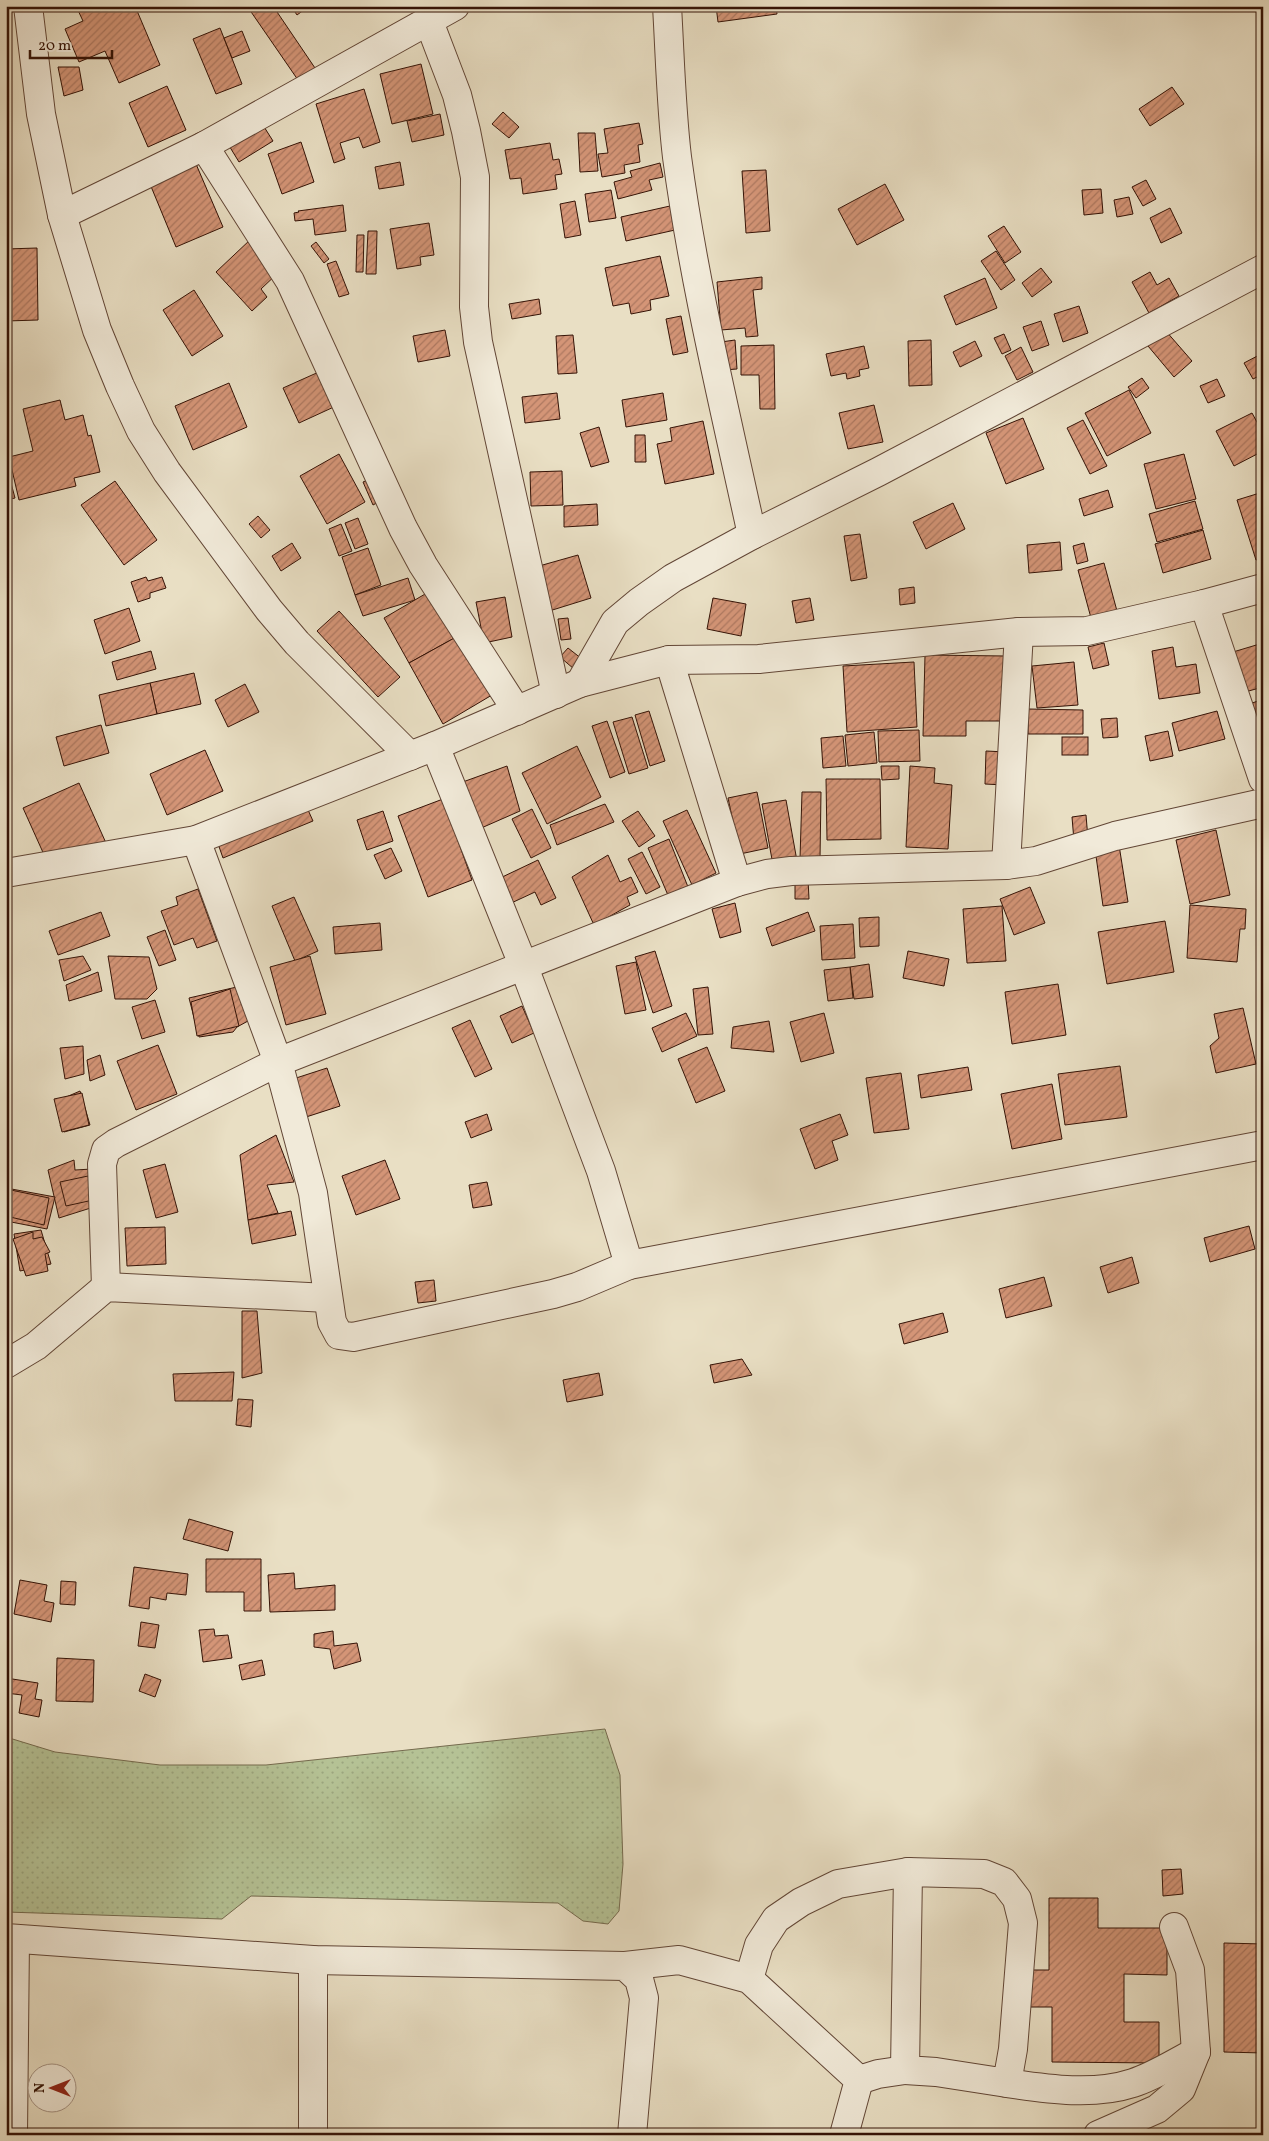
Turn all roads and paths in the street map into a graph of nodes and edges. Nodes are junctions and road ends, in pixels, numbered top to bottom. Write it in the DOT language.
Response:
graph roads {
  1 [pos="28,6"];
  2 [pos="455,6"];
  3 [pos="667,6"];
  4 [pos="428,19"];
  5 [pos="204,146"];
  6 [pos="62,215"];
  7 [pos="1263,268"];
  8 [pos="752,535"];
  9 [pos="1263,588"];
  10 [pos="1204,604"];
  11 [pos="1019,632"];
  12 [pos="669,660"];
  13 [pos="568,689"];
  14 [pos="518,711"];
  15 [pos="423,751"];
  16 [pos="1263,779"];
  17 [pos="1263,803"];
  18 [pos="196,840"];
  19 [pos="1006,865"];
  20 [pos="6,873"];
  21 [pos="737,882"];
  22 [pos="524,967"];
  23 [pos="278,1062"];
  24 [pos="1263,1144"];
  25 [pos="629,1265"];
  26 [pos="106,1287"];
  27 [pos="328,1298"];
  28 [pos="6,1364"];
  29 [pos="908,1872"];
  30 [pos="1174,1927"];
  31 [pos="11,1938"];
  32 [pos="313,1960"];
  33 [pos="625,1966"];
  34 [pos="749,1979"];
  35 [pos="1196,2052"];
  36 [pos="905,2070"];
  37 [pos="859,2080"];
  38 [pos="1007,2083"];
  39 [pos="13,2135"];
  40 [pos="313,2135"];
  41 [pos="632,2135"];
  42 [pos="844,2135"];
  43 [pos="1098,2135"];
  1 -- 6 [label="street"];
  2 -- 4 [label="street"];
  3 -- 8 [label="street"];
  4 -- 5 [label="street"];
  4 -- 13 [label="street"];
  5 -- 6 [label="street"];
  5 -- 14 [label="street"];
  6 -- 15 [label="street"];
  7 -- 8 [label="street"];
  8 -- 13 [label="street"];
  9 -- 10 [label="street"];
  10 -- 11 [label="street"];
  10 -- 16 [label="street"];
  11 -- 12 [label="street"];
  11 -- 19 [label="street"];
  12 -- 13 [label="street"];
  12 -- 21 [label="street"];
  13 -- 14 [label="street"];
  14 -- 15 [label="street"];
  15 -- 18 [label="street"];
  15 -- 22 [label="street"];
  17 -- 19 [label="street"];
  18 -- 20 [label="street"];
  18 -- 23 [label="street"];
  19 -- 21 [label="street"];
  21 -- 22 [label="street"];
  22 -- 23 [label="street"];
  22 -- 25 [label="street"];
  23 -- 26 [label="street"];
  23 -- 27 [label="street"];
  24 -- 25 [label="street"];
  25 -- 27 [label="street"];
  26 -- 27 [label="street"];
  26 -- 28 [label="street"];
  29 -- 34 [label="street"];
  29 -- 36 [label="street"];
  29 -- 38 [label="street"];
  30 -- 35 [label="street"];
  31 -- 32 [label="street"];
  31 -- 39 [label="street"];
  32 -- 33 [label="street"];
  32 -- 40 [label="street"];
  33 -- 34 [label="street"];
  33 -- 41 [label="street"];
  34 -- 37 [label="street"];
  35 -- 38 [label="street"];
  35 -- 43 [label="street"];
  36 -- 37 [label="street"];
  36 -- 38 [label="street"];
  37 -- 42 [label="street"];
}
